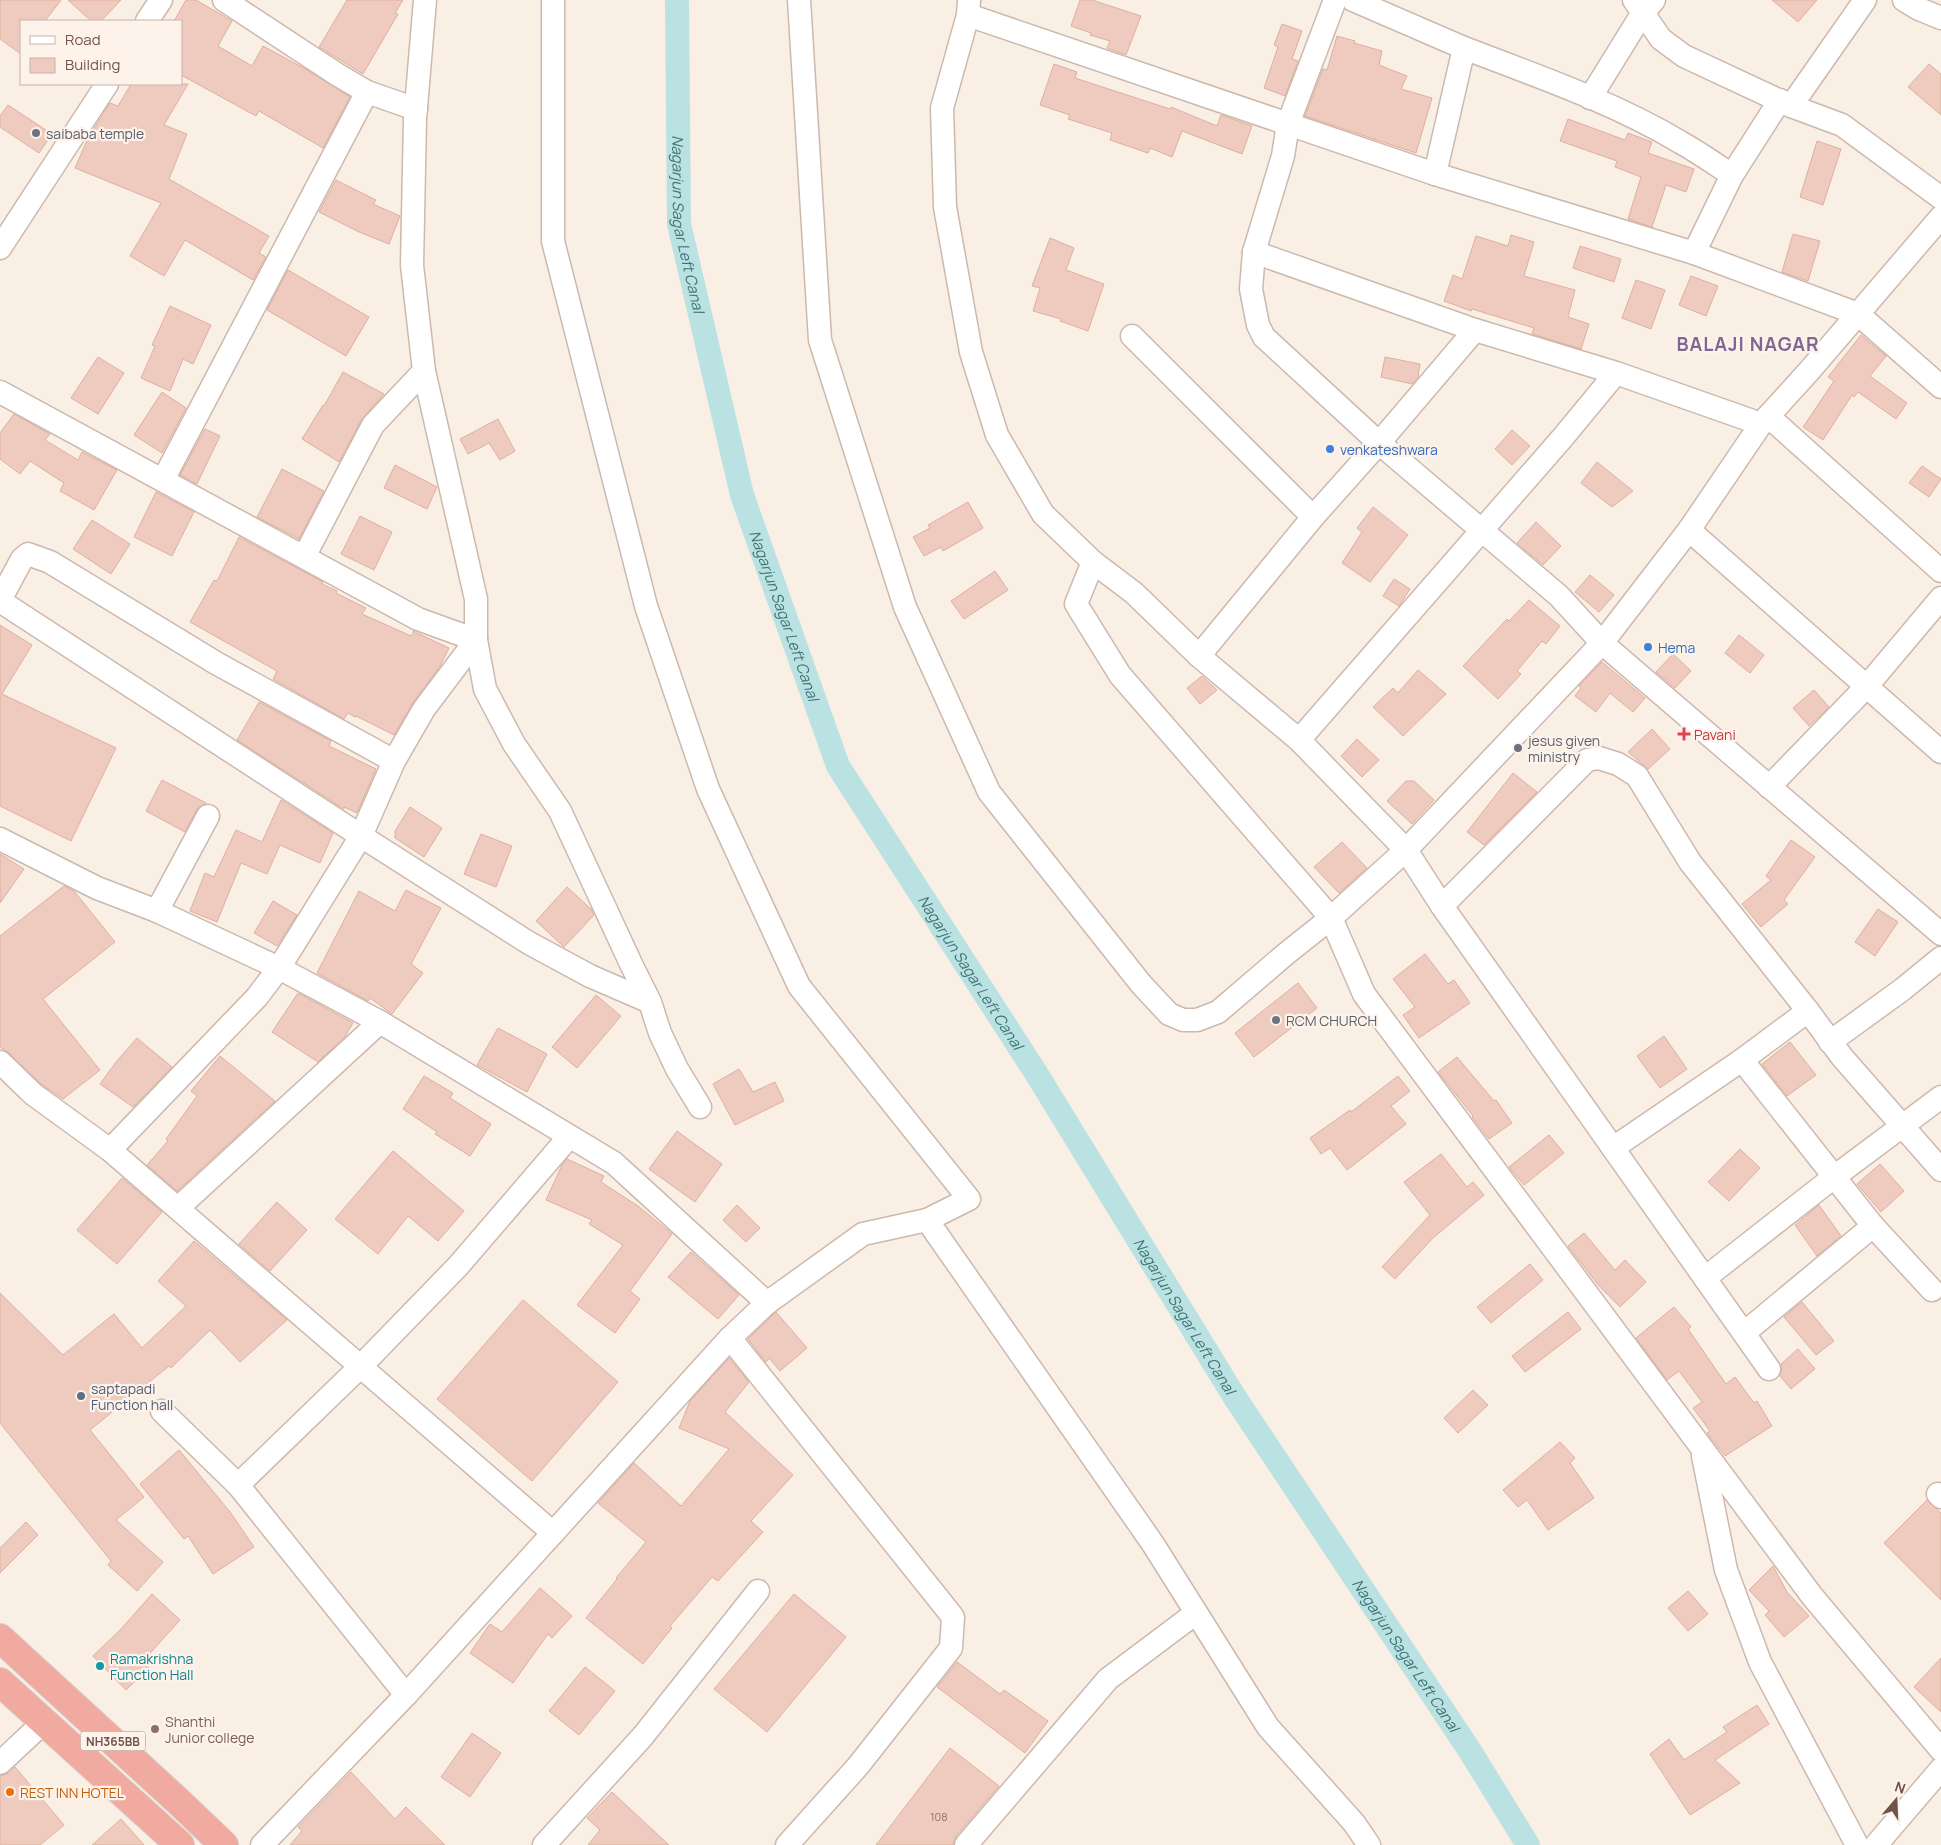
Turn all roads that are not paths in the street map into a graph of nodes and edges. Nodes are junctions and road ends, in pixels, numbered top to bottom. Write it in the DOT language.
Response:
graph roads {
  1 [pos="161,0"];
  2 [pos="224,0"];
  3 [pos="426,0"];
  4 [pos="553,0"];
  5 [pos="799,0"];
  6 [pos="1336,0"];
  7 [pos="1353,0"];
  8 [pos="1866,0"];
  9 [pos="1904,0"];
  10 [pos="1643,4"];
  11 [pos="968,8"];
  12 [pos="1941,18"];
  13 [pos="148,20"];
  14 [pos="1464,48"];
  15 [pos="106,85"];
  16 [pos="367,92"];
  17 [pos="1590,98"];
  18 [pos="1785,103"];
  19 [pos="416,109"];
  20 [pos="1288,124"];
  21 [pos="1435,174"];
  22 [pos="1732,174"];
  23 [pos="1941,198"];
  24 [pos="1941,218"];
  25 [pos="0,248"];
  26 [pos="1254,252"];
  27 [pos="1694,253"];
  28 [pos="1858,314"];
  29 [pos="1475,330"];
  30 [pos="1132,336"];
  31 [pos="424,371"];
  32 [pos="1616,373"];
  33 [pos="1941,387"];
  34 [pos="0,392"];
  35 [pos="1764,420"];
  36 [pos="1379,443"];
  37 [pos="163,480"];
  38 [pos="1313,518"];
  39 [pos="1689,530"];
  40 [pos="1482,531"];
  41 [pos="304,557"];
  42 [pos="1094,562"];
  43 [pos="1941,571"];
  44 [pos="1941,598"];
  45 [pos="0,600"];
  46 [pos="476,640"];
  47 [pos="1602,643"];
  48 [pos="1199,656"];
  49 [pos="1867,686"];
  50 [pos="1299,740"];
  51 [pos="1941,752"];
  52 [pos="394,761"];
  53 [pos="1769,787"];
  54 [pos="208,816"];
  55 [pos="361,836"];
  56 [pos="0,839"];
  57 [pos="1406,850"];
  58 [pos="1442,906"];
  59 [pos="157,911"];
  60 [pos="1331,918"];
  61 [pos="1941,934"];
  62 [pos="1941,958"];
  63 [pos="279,968"];
  64 [pos="650,1002"];
  65 [pos="1808,1011"];
  66 [pos="380,1022"];
  67 [pos="1830,1042"];
  68 [pos="1742,1060"];
  69 [pos="0,1062"];
  70 [pos="1941,1098"];
  71 [pos="700,1107"];
  72 [pos="1902,1126"];
  73 [pos="569,1136"];
  74 [pos="1613,1148"];
  75 [pos="110,1150"];
  76 [pos="1941,1170"];
  77 [pos="1834,1176"];
  78 [pos="178,1208"];
  79 [pos="927,1220"];
  80 [pos="1874,1226"];
  81 [pos="1705,1278"];
  82 [pos="1932,1290"];
  83 [pos="767,1303"];
  84 [pos="1744,1333"];
  85 [pos="730,1338"];
  86 [pos="360,1367"];
  87 [pos="1769,1369"];
  88 [pos="162,1411"];
  89 [pos="1702,1450"];
  90 [pos="238,1486"];
  91 [pos="554,1533"];
  92 [pos="758,1591"];
  93 [pos="1196,1613"];
  94 [pos="0,1638"];
  95 [pos="0,1682"];
  96 [pos="406,1695"];
  97 [pos="44,1722"];
  98 [pos="1941,1750"];
  99 [pos="0,1763"];
  100 [pos="1941,1769"];
  101 [pos="180,1845"];
  102 [pos="224,1845"];
  103 [pos="262,1845"];
  104 [pos="544,1845"];
  105 [pos="787,1845"];
  106 [pos="966,1845"];
  107 [pos="1369,1845"];
  108 [pos="1857,1845"];
  109 [pos="1876,1845"];
  1 -- 13 [label="street"];
  2 -- 16 [label="street"];
  3 -- 19 [label="street"];
  4 -- 79 [label="street"];
  5 -- 60 [label="street"];
  6 -- 20 [label="street"];
  7 -- 14 [label="street"];
  8 -- 18 [label="street"];
  9 -- 12 [label="street"];
  10 -- 17 [label="street"];
  10 -- 18 [label="street"];
  11 -- 20 [label="street"];
  11 -- 42 [label="street"];
  14 -- 17 [label="street"];
  14 -- 21 [label="street"];
  15 -- 25 [label="street"];
  16 -- 19 [label="street"];
  16 -- 37 [label="street"];
  17 -- 22 [label="street"];
  18 -- 22 [label="street"];
  18 -- 23 [label="street"];
  19 -- 31 [label="street"];
  20 -- 21 [label="street"];
  20 -- 26 [label="street"];
  21 -- 27 [label="street"];
  22 -- 27 [label="street"];
  24 -- 28 [label="street"];
  26 -- 29 [label="street"];
  26 -- 36 [label="street"];
  27 -- 28 [label="street"];
  28 -- 33 [label="street"];
  28 -- 35 [label="street"];
  29 -- 32 [label="street"];
  29 -- 36 [label="street"];
  30 -- 38 [label="street"];
  31 -- 41 [label="street"];
  31 -- 46 [label="street"];
  32 -- 35 [label="street"];
  32 -- 40 [label="street"];
  34 -- 37 [label="street"];
  35 -- 39 [label="street"];
  35 -- 43 [label="street"];
  36 -- 38 [label="street"];
  36 -- 40 [label="street"];
  37 -- 41 [label="street"];
  38 -- 48 [label="street"];
  39 -- 47 [label="street"];
  39 -- 49 [label="street"];
  40 -- 47 [label="street"];
  40 -- 50 [label="street"];
  41 -- 46 [label="street"];
  42 -- 48 [label="street"];
  42 -- 60 [label="street"];
  44 -- 49 [label="street"];
  45 -- 52 [label="street"];
  45 -- 55 [label="street"];
  46 -- 52 [label="street"];
  46 -- 64 [label="street"];
  47 -- 53 [label="street"];
  47 -- 57 [label="street"];
  48 -- 50 [label="street"];
  49 -- 51 [label="street"];
  49 -- 53 [label="street"];
  50 -- 57 [label="street"];
  52 -- 55 [label="street"];
  53 -- 61 [label="street"];
  54 -- 59 [label="street"];
  55 -- 63 [label="street"];
  55 -- 64 [label="street"];
  56 -- 59 [label="street"];
  57 -- 58 [label="street"];
  57 -- 60 [label="street"];
  58 -- 65 [label="street"];
  58 -- 74 [label="street"];
  59 -- 63 [label="street"];
  60 -- 89 [label="street"];
  62 -- 67 [label="street"];
  63 -- 66 [label="street"];
  63 -- 75 [label="street"];
  64 -- 71 [label="street"];
  65 -- 67 [label="street"];
  65 -- 68 [label="street"];
  66 -- 73 [label="street"];
  66 -- 78 [label="street"];
  67 -- 72 [label="street"];
  68 -- 74 [label="street"];
  68 -- 77 [label="street"];
  69 -- 75 [label="street"];
  70 -- 72 [label="street"];
  72 -- 76 [label="street"];
  72 -- 77 [label="street"];
  73 -- 83 [label="street"];
  73 -- 86 [label="street"];
  74 -- 81 [label="street"];
  75 -- 78 [label="street"];
  77 -- 80 [label="street"];
  77 -- 81 [label="street"];
  78 -- 86 [label="street"];
  79 -- 83 [label="street"];
  79 -- 93 [label="street"];
  80 -- 82 [label="street"];
  80 -- 84 [label="street"];
  81 -- 84 [label="street"];
  83 -- 85 [label="street"];
  84 -- 87 [label="street"];
  85 -- 91 [label="street"];
  85 -- 105 [label="street"];
  86 -- 90 [label="street"];
  86 -- 91 [label="street"];
  88 -- 90 [label="street"];
  89 -- 98 [label="street"];
  89 -- 108 [label="street"];
  90 -- 96 [label="street"];
  91 -- 96 [label="street"];
  92 -- 104 [label="street"];
  93 -- 106 [label="street"];
  93 -- 107 [label="street"];
  94 -- 102 [label="highway, NH365BB"];
  95 -- 97 [label="highway, NH365BB"];
  96 -- 103 [label="street"];
  97 -- 99 [label="street"];
  97 -- 101 [label="highway, NH365BB"];
  100 -- 109 [label="street"];
}
